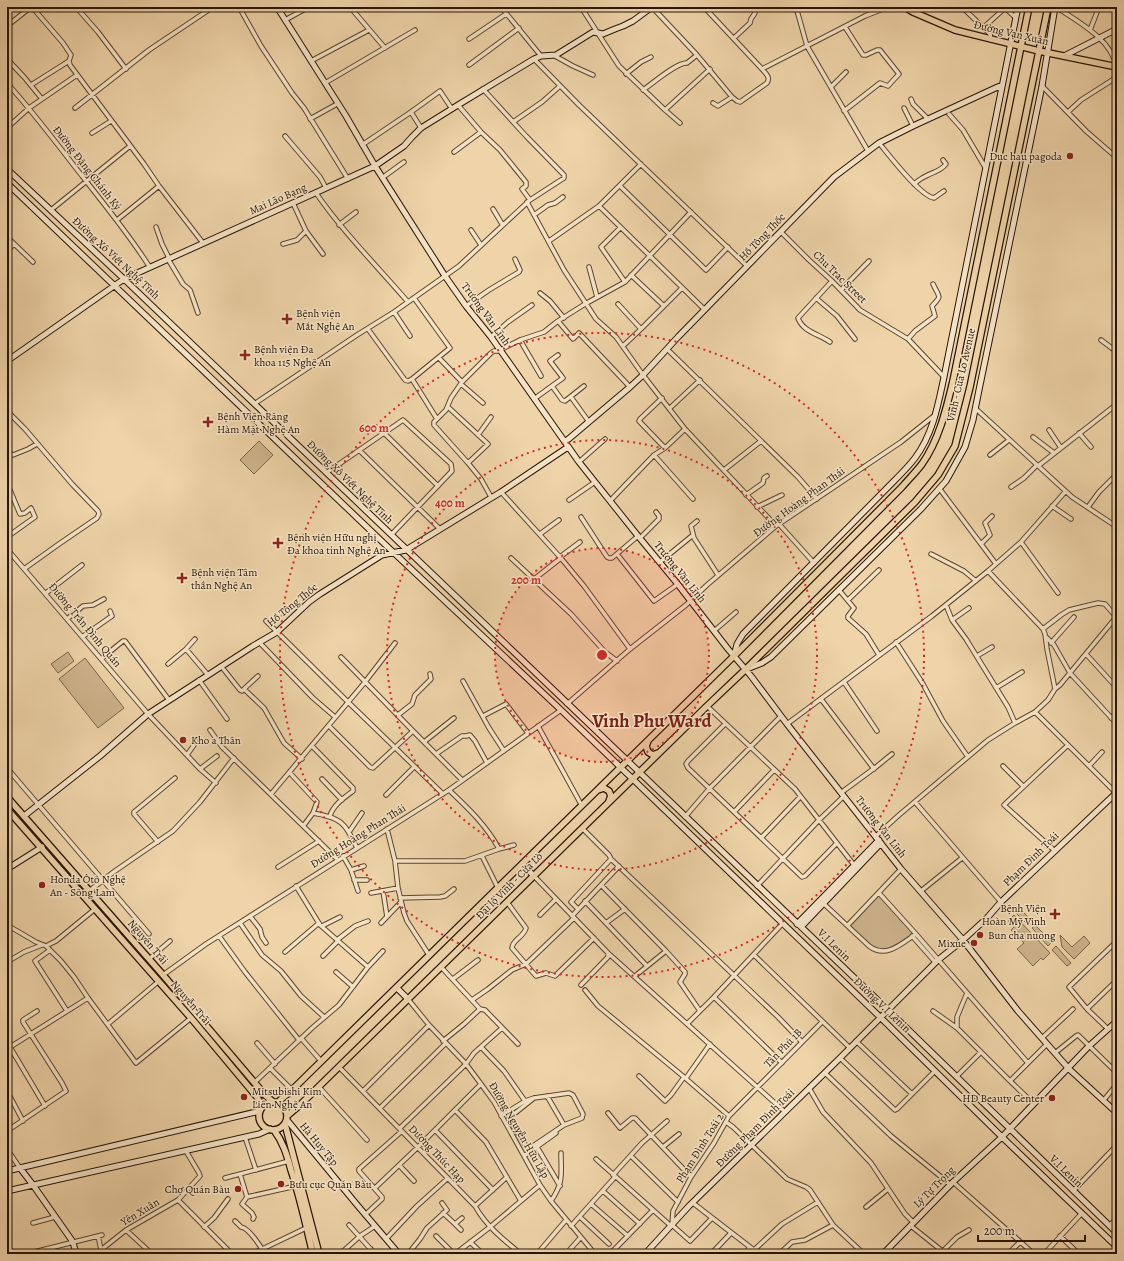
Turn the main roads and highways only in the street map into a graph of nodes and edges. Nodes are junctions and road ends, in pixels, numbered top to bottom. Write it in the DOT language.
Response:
graph roads {
  1 [pos="904,7"];
  2 [pos="1029,7"];
  3 [pos="1048,7"];
  4 [pos="1021,46"];
  5 [pos="1039,51"];
  6 [pos="1116,67"];
  7 [pos="734,656"];
  8 [pos="746,669"];
  9 [pos="648,741"];
  10 [pos="659,753"];
  11 [pos="597,790"];
  12 [pos="7,797"];
  13 [pos="609,802"];
  14 [pos="7,809"];
  15 [pos="24,816"];
  16 [pos="17,821"];
  17 [pos="47,842"];
  18 [pos="42,847"];
  19 [pos="101,904"];
  20 [pos="96,909"];
  21 [pos="137,946"];
  22 [pos="132,951"];
  23 [pos="196,1013"];
  24 [pos="191,1018"];
  25 [pos="275,1102"];
  26 [pos="261,1109"];
  27 [pos="286,1120"];
  28 [pos="272,1130"];
  29 [pos="313,1254"];
  30 [pos="319,1254"];
  1 -- 4 [label="main road, Đường Vạn Xuân"];
  2 -- 4 [label="main road, Vinh - Cua Lo Avenue"];
  3 -- 5 [label="main road, Vinh - Cua Lo Avenue"];
  4 -- 5 [label="main road, Đường Vạn Xuân"];
  4 -- 7 [label="main road, Vinh - Cua Lo Avenue"];
  5 -- 6 [label="main road, Đường Vạn Xuân"];
  5 -- 8 [label="main road, Vinh - Cua Lo Avenue"];
  7 -- 9 [label="main road, Đại lộ Vinh - Cửa Lò"];
  8 -- 10 [label="main road, Đại lộ Vinh - Cửa Lò"];
  9 -- 10 [label="main road"];
  9 -- 11 [label="main road, Đại lộ Vinh - Cửa Lò"];
  10 -- 13 [label="main road, Đại lộ Vinh - Cửa Lò"];
  11 -- 13 [label="main road"];
  11 -- 25 [label="main road, Đại lộ Vinh - Cửa Lò"];
  12 -- 15 [label="main road, Nguyên Trãi"];
  13 -- 27 [label="main road, Đại lộ Vinh - Cửa Lò"];
  14 -- 16 [label="main road, Nguyễn Trãi"];
  15 -- 16 [label="main road"];
  15 -- 17 [label="main road, Nguyên Trãi"];
  16 -- 18 [label="main road, Nguyễn Trãi"];
  17 -- 18 [label="main road"];
  17 -- 19 [label="main road, Nguyên Trãi"];
  18 -- 20 [label="main road, Nguyễn Trãi"];
  19 -- 20 [label="main road"];
  19 -- 21 [label="main road, Nguyên Trãi"];
  20 -- 22 [label="main road, Nguyễn Trãi"];
  21 -- 22 [label="main road"];
  21 -- 23 [label="main road, Nguyên Trãi"];
  22 -- 24 [label="main road, Nguyễn Trãi"];
  23 -- 24 [label="main road"];
  23 -- 25 [label="main road, Nguyên Trãi"];
  24 -- 26 [label="main road, Nguyễn Trãi"];
  25 -- 26 [label="main road"];
  25 -- 27 [label="main road"];
  26 -- 28 [label="main road"];
  27 -- 28 [label="main road"];
  27 -- 30 [label="main road"];
  28 -- 29 [label="main road"];
}
